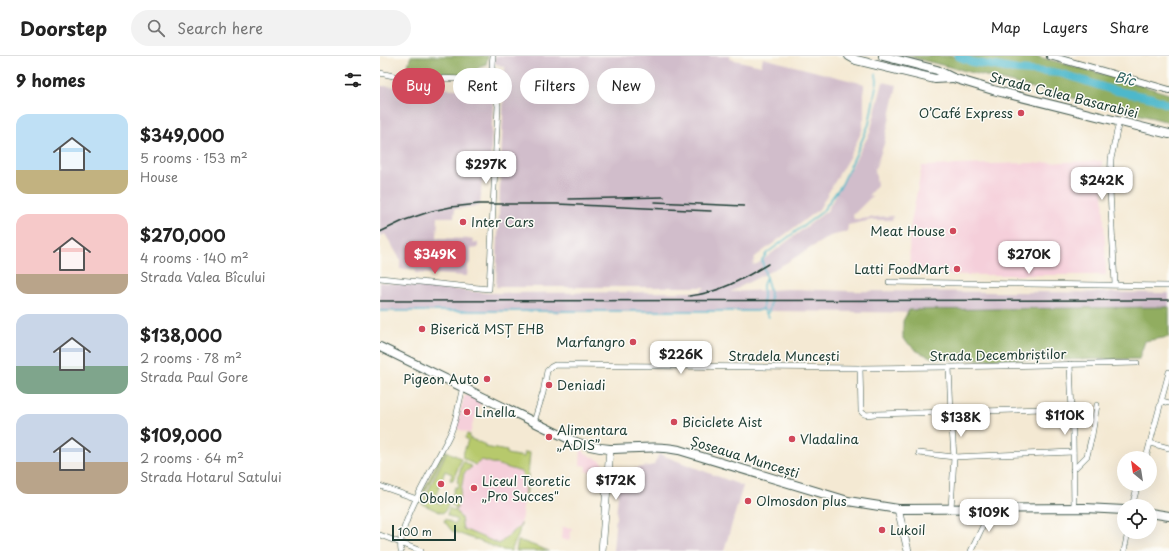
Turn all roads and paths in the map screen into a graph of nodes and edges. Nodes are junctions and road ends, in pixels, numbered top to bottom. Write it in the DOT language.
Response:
graph roads {
  1 [pos="493,56"];
  2 [pos="882,56"];
  3 [pos="1050,56"];
  4 [pos="854,57"];
  5 [pos="920,66"];
  6 [pos="492,68"];
  7 [pos="380,73"];
  8 [pos="917,74"];
  9 [pos="953,78"];
  10 [pos="453,79"];
  11 [pos="1169,90"];
  12 [pos="498,104"];
  13 [pos="1120,121"];
  14 [pos="1169,134"];
  15 [pos="380,278"];
  16 [pos="889,282"];
  17 [pos="1115,284"];
  18 [pos="1169,286"];
  19 [pos="380,347"];
  20 [pos="1137,363"];
  21 [pos="1070,364"];
  22 [pos="860,368"];
  23 [pos="950,368"];
  24 [pos="1169,372"];
  25 [pos="463,387"];
  26 [pos="1162,401"];
  27 [pos="1169,403"];
  28 [pos="1097,405"];
  29 [pos="1072,408"];
  30 [pos="951,412"];
  31 [pos="534,422"];
  32 [pos="1150,443"];
  33 [pos="1169,448"];
  34 [pos="610,449"];
  35 [pos="1148,451"];
  36 [pos="1074,452"];
  37 [pos="919,453"];
  38 [pos="954,457"];
  39 [pos="1073,470"];
  40 [pos="380,486"];
  41 [pos="416,499"];
  42 [pos="991,508"];
  43 [pos="1074,508"];
  44 [pos="898,509"];
  45 [pos="951,509"];
  46 [pos="1117,509"];
  47 [pos="1157,514"];
  48 [pos="1169,516"];
  49 [pos="380,535"];
  50 [pos="1127,539"];
  51 [pos="401,543"];
  52 [pos="401,551"];
  53 [pos="422,551"];
  54 [pos="602,551"];
  55 [pos="908,551"];
  56 [pos="971,551"];
  57 [pos="1124,551"];
  1 -- 6 [label="street"];
  2 -- 5 [label="main road, Strada Calea Basarabiei"];
  3 -- 11 [label="street"];
  4 -- 8 [label="main road, Strada Calea Basarabiei"];
  5 -- 8 [label="main road"];
  5 -- 9 [label="main road, Strada Calea Basarabiei"];
  7 -- 10 [label="street"];
  8 -- 9 [label="main road, Strada Calea Basarabiei"];
  9 -- 13 [label="main road, Strada Calea Basarabiei"];
  12 -- 15 [label="street"];
  13 -- 14 [label="main road, Strada Calea Basarabiei"];
  13 -- 17 [label="street"];
  16 -- 17 [label="street"];
  17 -- 18 [label="street"];
  19 -- 25 [label="main road, Șoseaua Muncești"];
  20 -- 21 [label="street, Strada Decembriștilor"];
  21 -- 23 [label="street, Strada Decembriștilor"];
  21 -- 29 [label="street"];
  22 -- 23 [label="street, Strada Decembriștilor"];
  22 -- 30 [label="street"];
  22 -- 31 [label="street, Stradela Muncești"];
  23 -- 30 [label="street"];
  24 -- 26 [label="street"];
  25 -- 31 [label="main road, Șoseaua Muncești"];
  25 -- 41 [label="street"];
  26 -- 27 [label="street"];
  26 -- 32 [label="street"];
  28 -- 39 [label="street"];
  29 -- 30 [label="street"];
  29 -- 36 [label="street"];
  30 -- 38 [label="street"];
  31 -- 34 [label="main road, Șoseaua Muncești"];
  32 -- 33 [label="street"];
  32 -- 35 [label="street"];
  34 -- 44 [label="main road, Șoseaua Muncești"];
  34 -- 54 [label="main road"];
  36 -- 38 [label="street"];
  36 -- 39 [label="street"];
  37 -- 38 [label="street"];
  38 -- 45 [label="street"];
  39 -- 43 [label="street"];
  40 -- 41 [label="street"];
  41 -- 51 [label="street"];
  42 -- 43 [label="main road, Șoseaua Muncești"];
  42 -- 45 [label="main road, Șoseaua Muncești"];
  42 -- 56 [label="street"];
  43 -- 46 [label="main road, Șoseaua Muncești"];
  44 -- 45 [label="main road, Șoseaua Muncești"];
  44 -- 55 [label="main road"];
  47 -- 48 [label="main road"];
  49 -- 51 [label="street"];
  50 -- 57 [label="street"];
  51 -- 52 [label="street"];
  51 -- 53 [label="street"];
}
